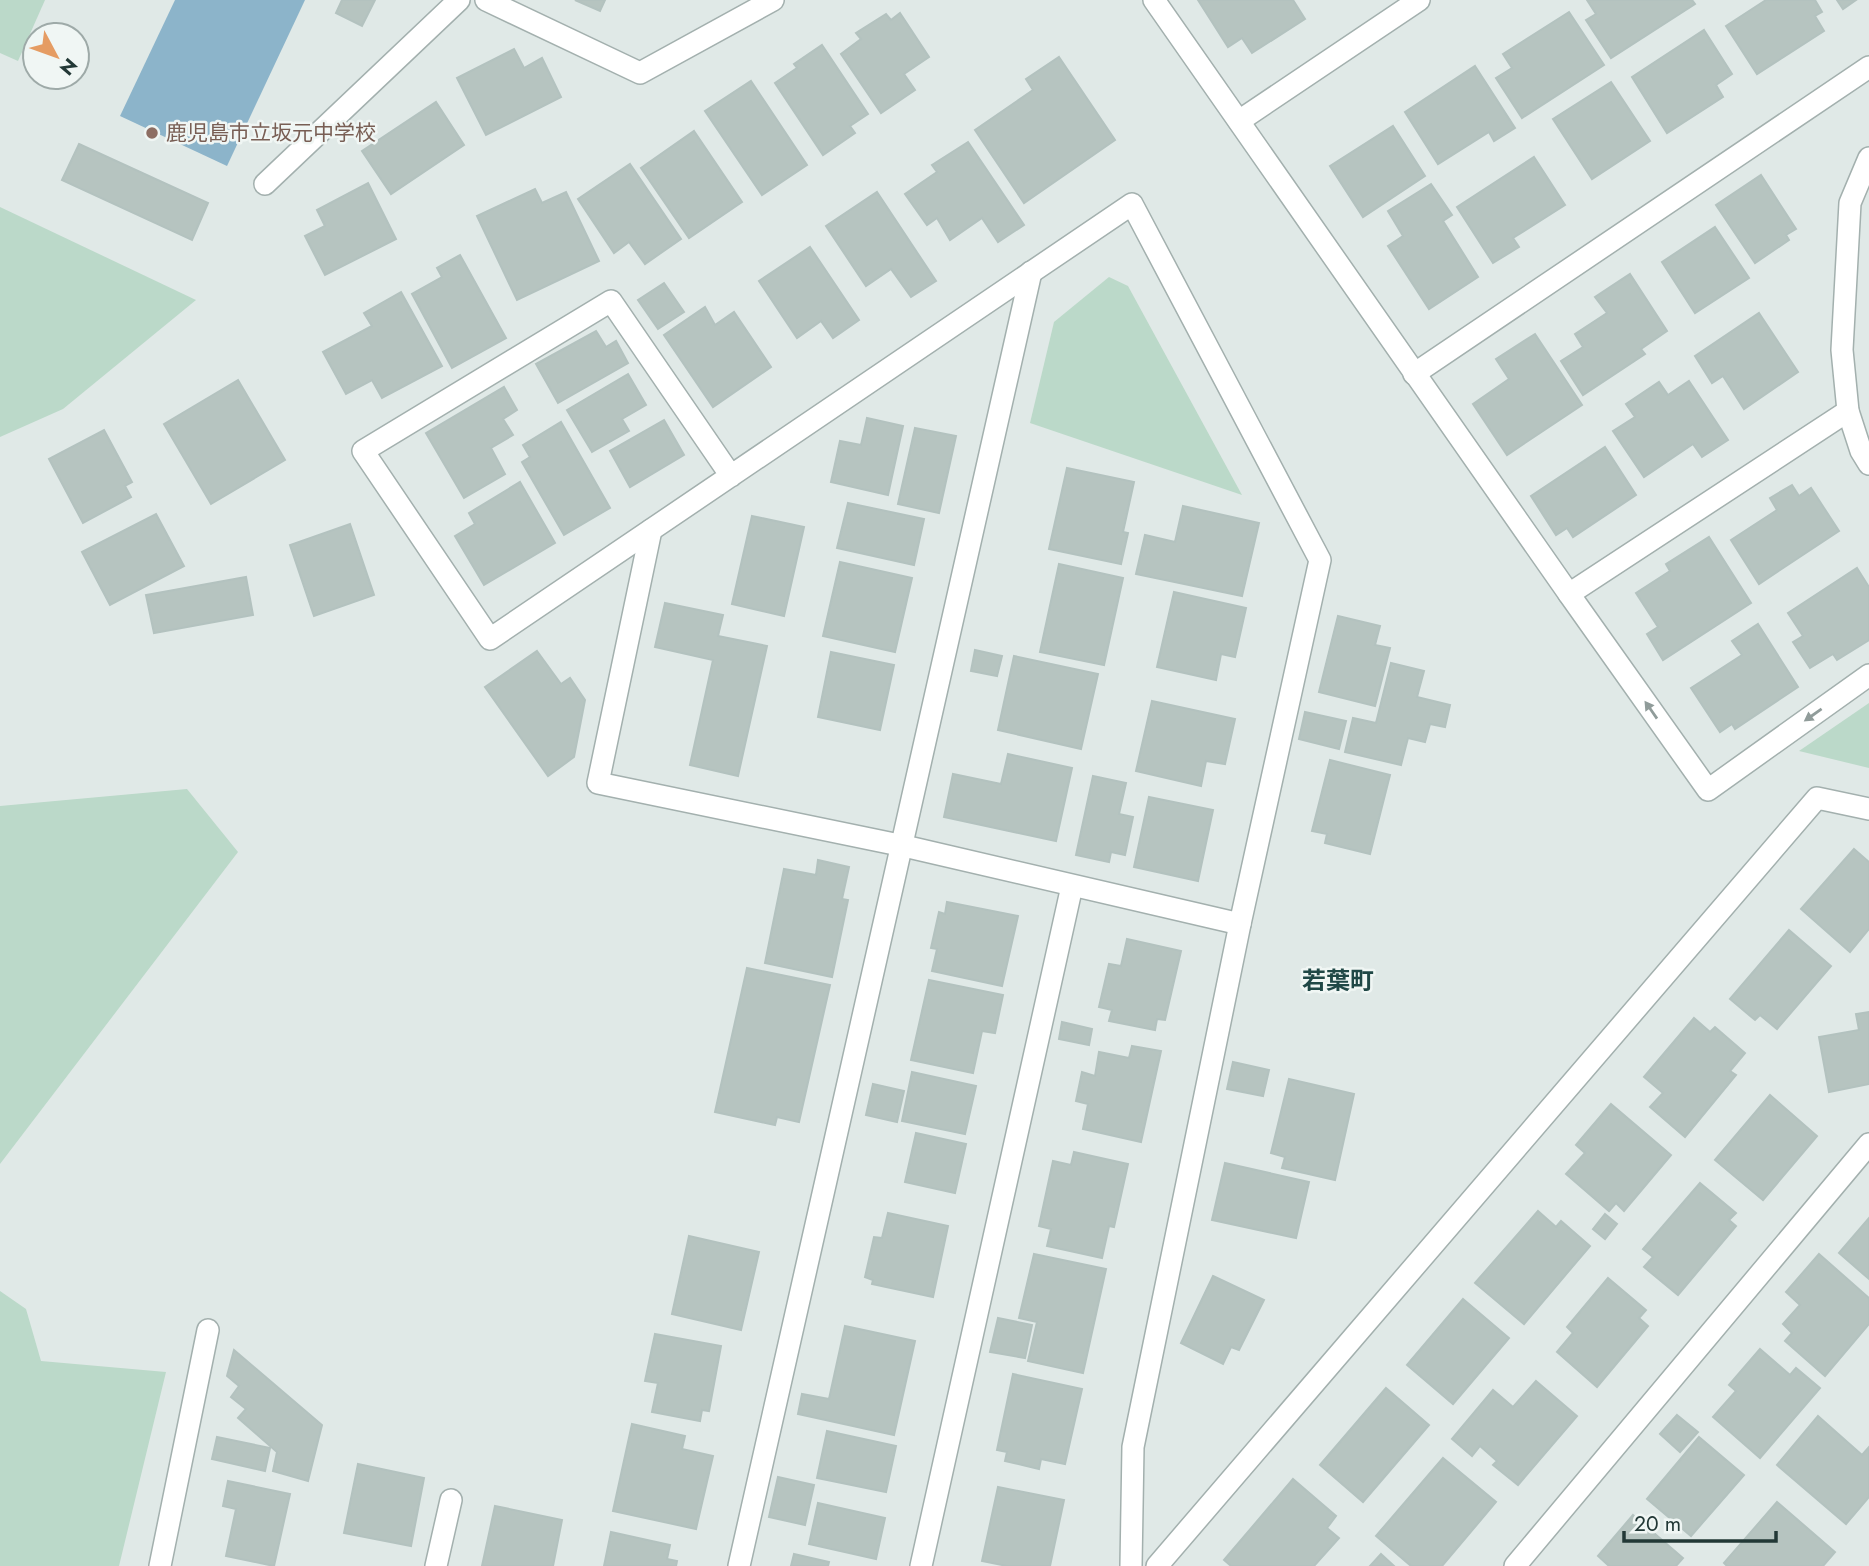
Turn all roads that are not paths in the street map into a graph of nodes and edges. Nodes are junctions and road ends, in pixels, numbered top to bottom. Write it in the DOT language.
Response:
graph roads {
  1 [pos="458,0"];
  2 [pos="486,0"];
  3 [pos="773,0"];
  4 [pos="1154,0"];
  5 [pos="1419,0"];
  6 [pos="1869,67"];
  7 [pos="1239,121"];
  8 [pos="1869,158"];
  9 [pos="265,184"];
  10 [pos="1031,272"];
  11 [pos="1414,374"];
  12 [pos="1848,411"];
  13 [pos="1869,464"];
  14 [pos="731,476"];
  15 [pos="651,530"];
  16 [pos="1570,594"];
  17 [pos="1869,675"];
  18 [pos="1869,809"];
  19 [pos="904,846"];
  20 [pos="1072,886"];
  21 [pos="1240,924"];
  22 [pos="1869,1144"];
  23 [pos="208,1330"];
  24 [pos="451,1500"];
  25 [pos="160,1566"];
  26 [pos="436,1566"];
  27 [pos="739,1566"];
  28 [pos="921,1566"];
  29 [pos="1131,1566"];
  30 [pos="1157,1566"];
  31 [pos="1515,1566"];
  1 -- 9 [label="street"];
  2 -- 3 [label="street"];
  4 -- 7 [label="street"];
  5 -- 7 [label="street"];
  6 -- 11 [label="street"];
  7 -- 11 [label="street"];
  8 -- 12 [label="street"];
  10 -- 14 [label="street"];
  10 -- 19 [label="street"];
  10 -- 21 [label="street"];
  11 -- 16 [label="street"];
  12 -- 13 [label="street"];
  12 -- 16 [label="street"];
  14 -- 15 [label="street"];
  14 -- 15 [label="street"];
  15 -- 19 [label="street"];
  17 -- 16 [label="street, one-way"];
  18 -- 30 [label="street"];
  19 -- 20 [label="street"];
  19 -- 27 [label="street"];
  20 -- 21 [label="street"];
  20 -- 28 [label="street"];
  21 -- 29 [label="street"];
  22 -- 31 [label="street"];
  23 -- 25 [label="street"];
  24 -- 26 [label="street"];
}
